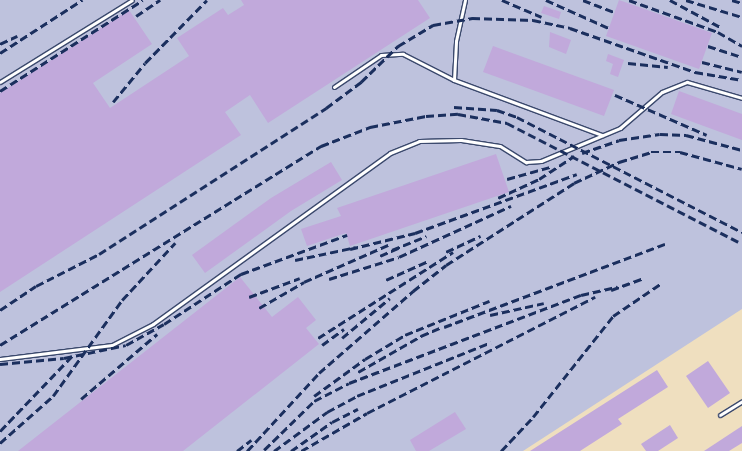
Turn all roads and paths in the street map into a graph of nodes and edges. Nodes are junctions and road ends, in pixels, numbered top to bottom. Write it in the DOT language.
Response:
graph roads {
  1 [pos="132,0"];
  2 [pos="465,0"];
  3 [pos="454,80"];
  4 [pos="0,82"];
  5 [pos="334,87"];
  6 [pos="742,98"];
  7 [pos="602,136"];
  8 [pos="0,360"];
  9 [pos="742,400"];
  10 [pos="720,415"];
  1 -- 4 [label="lane"];
  2 -- 3 [label="lane"];
  3 -- 5 [label="lane"];
  3 -- 7 [label="lane"];
  6 -- 7 [label="lane"];
  7 -- 8 [label="lane"];
  9 -- 10 [label="lane"];
}
